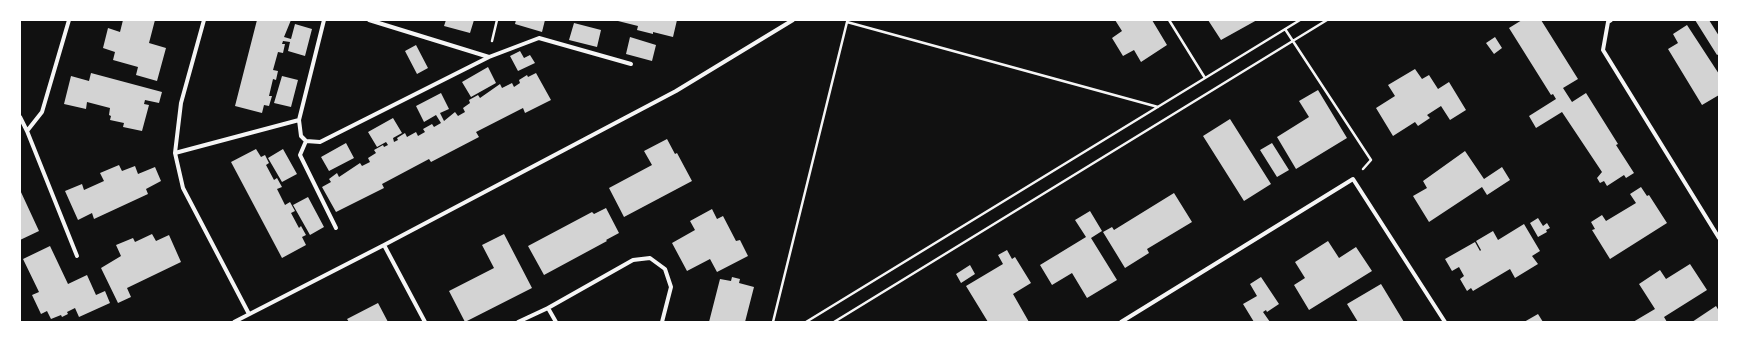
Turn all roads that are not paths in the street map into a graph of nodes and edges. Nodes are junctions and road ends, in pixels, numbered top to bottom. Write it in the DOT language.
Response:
graph roads {
  1 [pos="69,20"];
  2 [pos="204,20"];
  3 [pos="324,20"];
  4 [pos="369,20"];
  5 [pos="792,20"];
  6 [pos="1611,20"];
  7 [pos="489,57"];
  8 [pos="631,64"];
  9 [pos="20,117"];
  10 [pos="299,120"];
  11 [pos="28,131"];
  12 [pos="306,141"];
  13 [pos="175,153"];
  14 [pos="336,228"];
  15 [pos="1719,238"];
  16 [pos="384,245"];
  17 [pos="77,256"];
  18 [pos="548,308"];
  19 [pos="249,314"];
  20 [pos="234,322"];
  21 [pos="425,322"];
  22 [pos="518,322"];
  23 [pos="556,322"];
  24 [pos="662,322"];
  25 [pos="1121,322"];
  26 [pos="1445,322"];
  1 -- 11 [label="street"];
  2 -- 13 [label="street"];
  3 -- 10 [label="street"];
  4 -- 7 [label="street"];
  5 -- 16 [label="street"];
  6 -- 15 [label="street"];
  7 -- 8 [label="street"];
  7 -- 12 [label="street"];
  9 -- 11 [label="street"];
  10 -- 12 [label="street"];
  10 -- 13 [label="street"];
  11 -- 17 [label="street"];
  12 -- 14 [label="street"];
  13 -- 19 [label="street"];
  16 -- 19 [label="street"];
  16 -- 21 [label="street"];
  18 -- 22 [label="street"];
  18 -- 23 [label="street"];
  18 -- 24 [label="street"];
  19 -- 20 [label="street"];
  25 -- 26 [label="street"];
}
